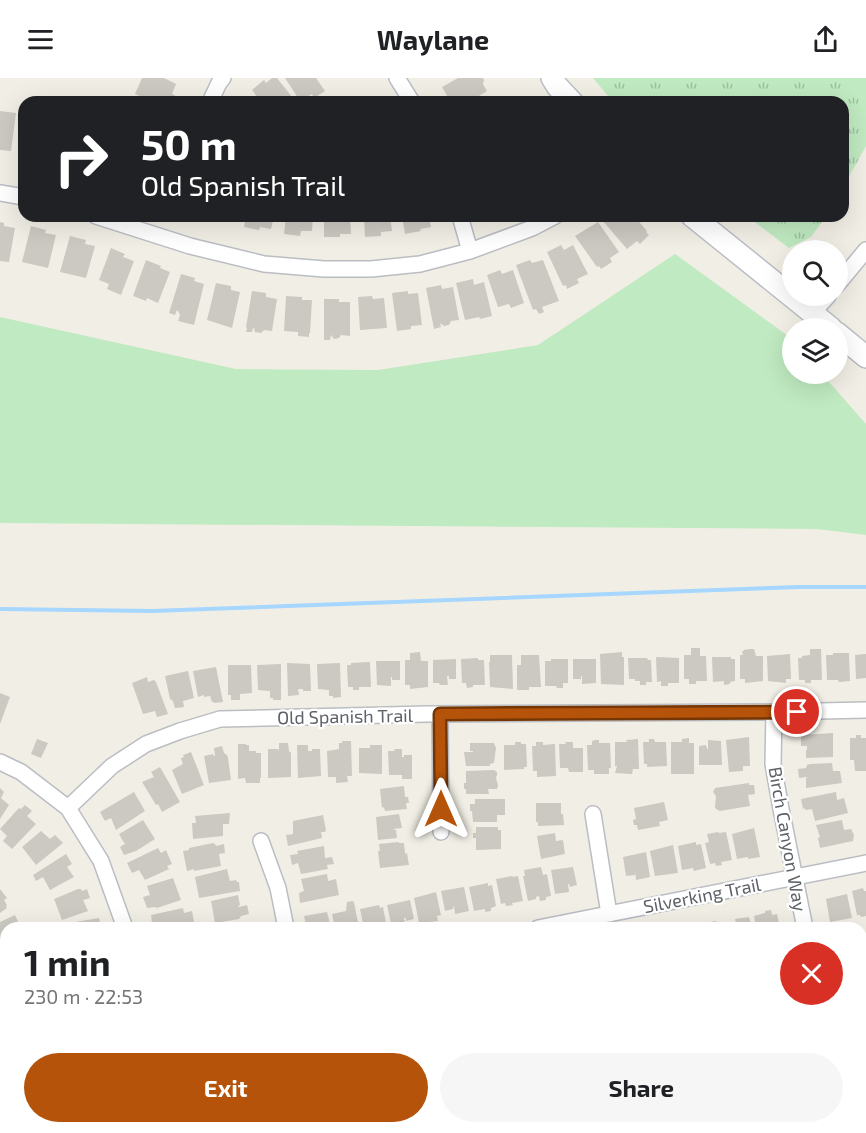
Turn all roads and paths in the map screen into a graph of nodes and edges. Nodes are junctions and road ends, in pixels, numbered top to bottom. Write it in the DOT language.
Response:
graph roads {
  1 [pos="223,78"];
  2 [pos="397,78"];
  3 [pos="552,78"];
  4 [pos="213,96"];
  5 [pos="408,96"];
  6 [pos="566,96"];
  7 [pos="0,193"];
  8 [pos="18,196"];
  9 [pos="115,222"];
  10 [pos="462,222"];
  11 [pos="544,222"];
  12 [pos="699,222"];
  13 [pos="866,250"];
  14 [pos="471,251"];
  15 [pos="848,272"];
  16 [pos="819,306"];
  17 [pos="812,313"];
  18 [pos="818,318"];
  19 [pos="848,342"];
  20 [pos="866,357"];
  21 [pos="866,710"];
  22 [pos="774,712"];
  23 [pos="440,714"];
  24 [pos="0,762"];
  25 [pos="68,808"];
  26 [pos="593,814"];
  27 [pos="441,832"];
  28 [pos="261,841"];
  29 [pos="866,863"];
  30 [pos="795,877"];
  31 [pos="609,914"];
  32 [pos="123,922"];
  33 [pos="285,922"];
  34 [pos="568,922"];
  35 [pos="804,922"];
  1 -- 4 [label="street"];
  2 -- 5 [label="street"];
  3 -- 6 [label="main road"];
  7 -- 8 [label="street"];
  9 -- 14 [label="street"];
  10 -- 14 [label="street"];
  11 -- 14 [label="street"];
  12 -- 17 [label="main road"];
  13 -- 15 [label="street"];
  16 -- 17 [label="street"];
  17 -- 18 [label="main road"];
  19 -- 20 [label="main road"];
  21 -- 22 [label="street, Old Spanish Trail"];
  22 -- 23 [label="street, Old Spanish Trail"];
  22 -- 30 [label="street, Birch Canyon Way"];
  23 -- 25 [label="street, Old Spanish Trail"];
  23 -- 27 [label="street"];
  24 -- 25 [label="street"];
  25 -- 32 [label="street"];
  26 -- 31 [label="street"];
  28 -- 33 [label="street"];
  29 -- 30 [label="street, Silverking Trail"];
  30 -- 31 [label="street, Silverking Trail"];
  30 -- 35 [label="street, Birch Canyon Way"];
  31 -- 34 [label="street, Silverking Trail"];
}
